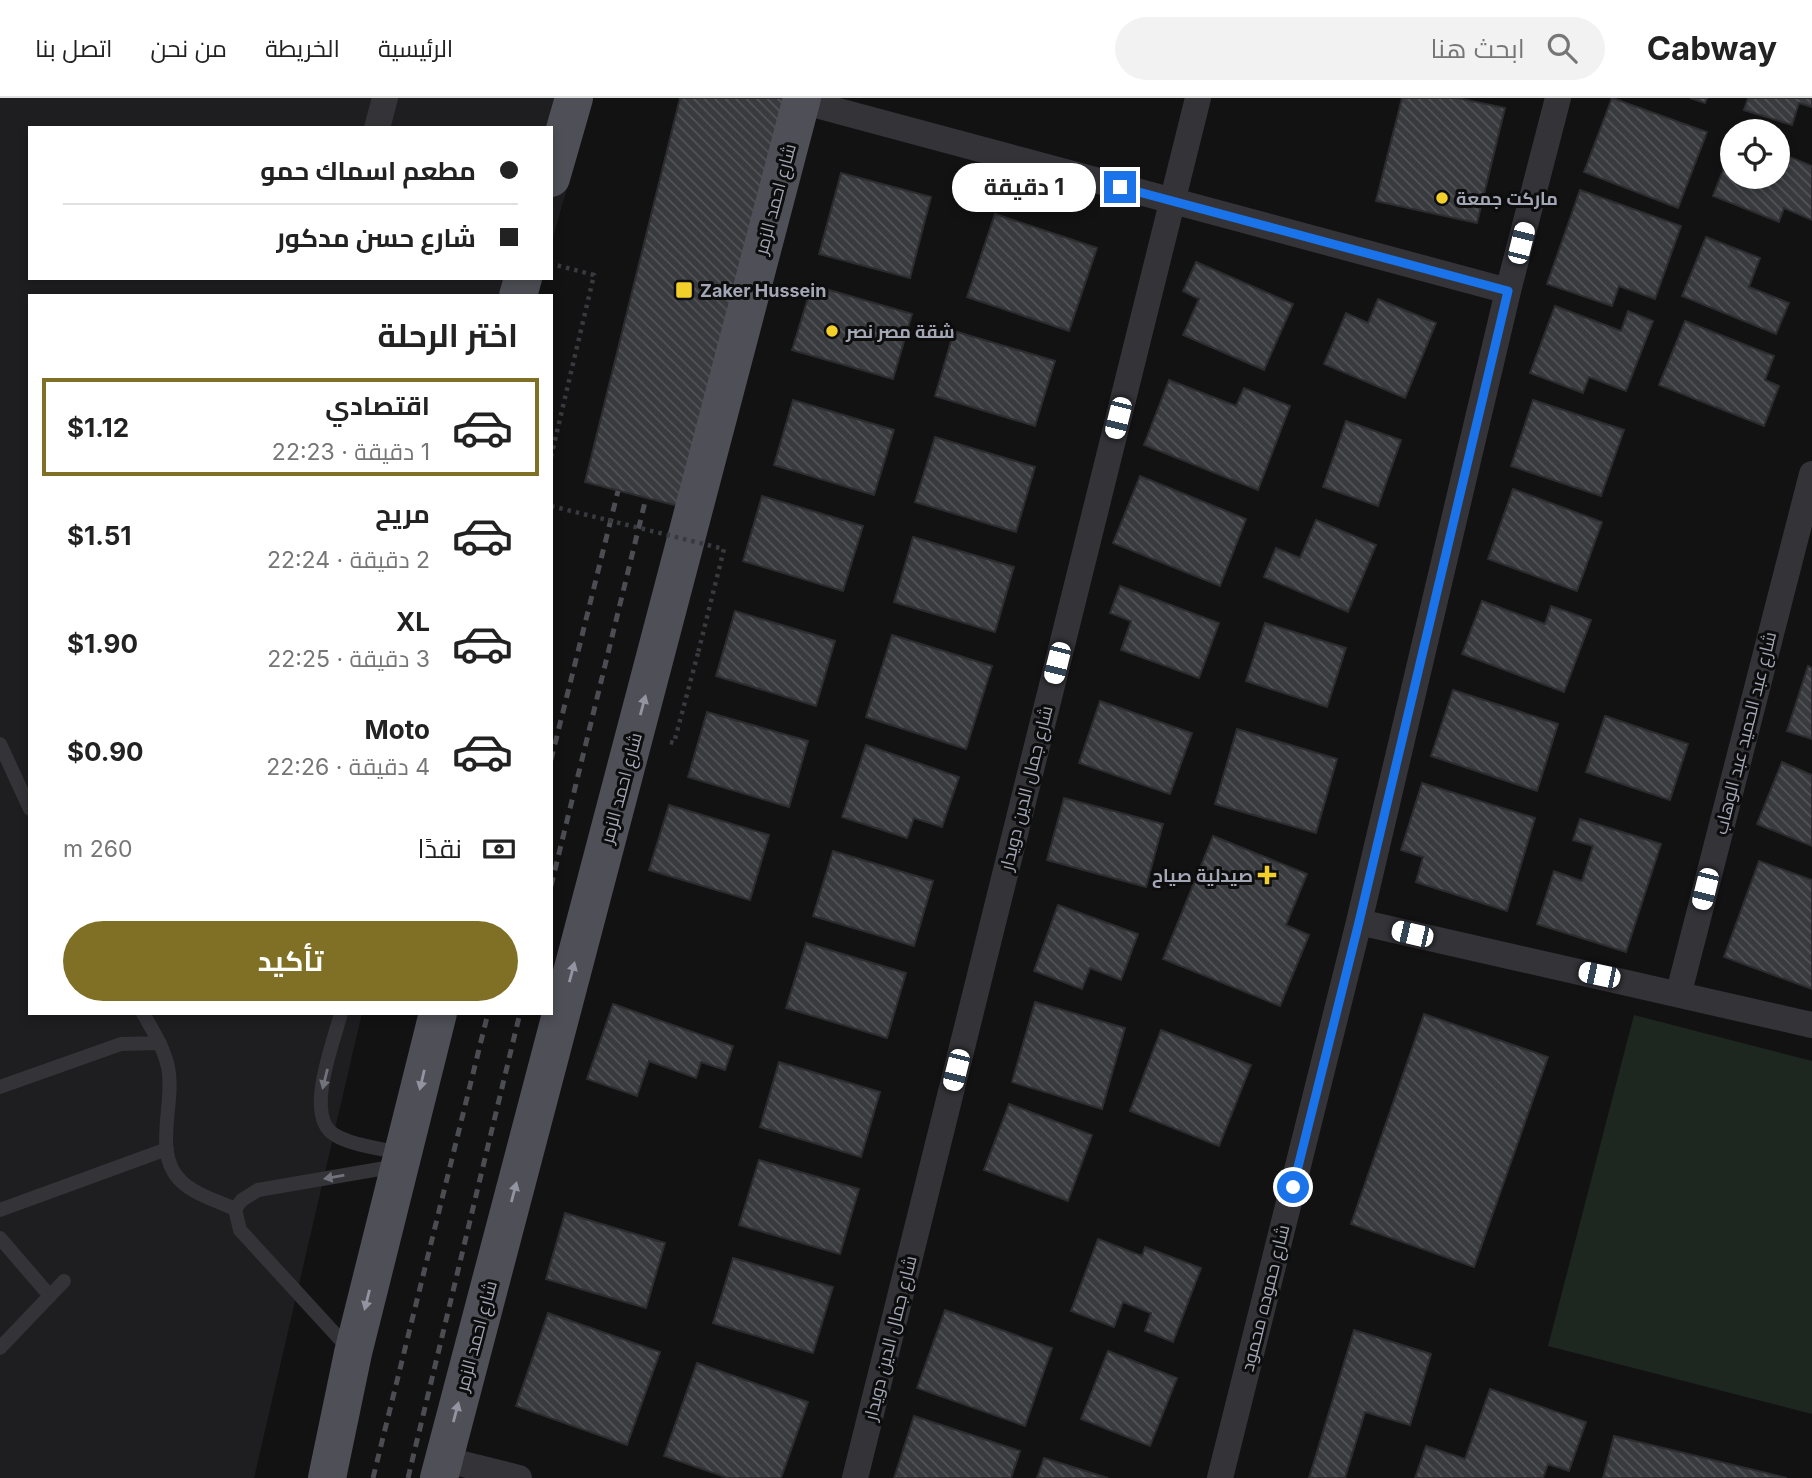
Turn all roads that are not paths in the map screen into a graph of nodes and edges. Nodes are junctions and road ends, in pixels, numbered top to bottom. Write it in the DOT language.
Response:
graph roads {
  1 [pos="385,98"];
  2 [pos="574,98"];
  3 [pos="1198,98"];
  4 [pos="1558,98"];
  5 [pos="802,100"];
  6 [pos="378,126"];
  7 [pos="553,171"];
  8 [pos="1172,201"];
  9 [pos="1508,291"];
  10 [pos="1812,474"];
  11 [pos="0,744"];
  12 [pos="28,805"];
  13 [pos="1359,922"];
  14 [pos="1679,992"];
  15 [pos="144,1015"];
  16 [pos="341,1015"];
  17 [pos="438,1015"];
  18 [pos="1812,1025"];
  19 [pos="160,1043"];
  20 [pos="0,1087"];
  21 [pos="167,1149"];
  22 [pos="403,1160"];
  23 [pos="235,1209"];
  24 [pos="0,1210"];
  25 [pos="0,1238"];
  26 [pos="64,1281"];
  27 [pos="50,1296"];
  28 [pos="0,1348"];
  29 [pos="353,1353"];
  30 [pos="441,1469"];
  31 [pos="327,1478"];
  32 [pos="519,1478"];
  33 [pos="855,1478"];
  34 [pos="1220,1478"];
  1 -- 6 [label="street"];
  2 -- 7 [label="main road"];
  3 -- 8 [label="street, شارع جمال الدين دويدار"];
  4 -- 9 [label="street, شارع حموده محمود"];
  5 -- 8 [label="street"];
  30 -- 5 [label="main road, شارع احمد الزمر, one-way"];
  8 -- 9 [label="street"];
  8 -- 33 [label="street, شارع جمال الدين دويدار"];
  9 -- 13 [label="street, شارع حموده محمود"];
  10 -- 14 [label="street, شارع عبد الحميد عبد الوهاب"];
  11 -- 12 [label="lane"];
  13 -- 14 [label="street"];
  13 -- 34 [label="street, شارع حموده محمود"];
  14 -- 18 [label="street"];
  15 -- 19 [label="lane"];
  16 -- 22 [label="lane, one-way"];
  17 -- 22 [label="main road, one-way"];
  19 -- 20 [label="lane"];
  19 -- 21 [label="lane"];
  21 -- 23 [label="lane"];
  21 -- 24 [label="lane"];
  22 -- 23 [label="lane, one-way"];
  22 -- 29 [label="main road, one-way"];
  23 -- 29 [label="lane"];
  25 -- 27 [label="lane"];
  26 -- 27 [label="lane"];
  27 -- 28 [label="lane"];
  29 -- 31 [label="main road"];
  30 -- 32 [label="street"];
}
